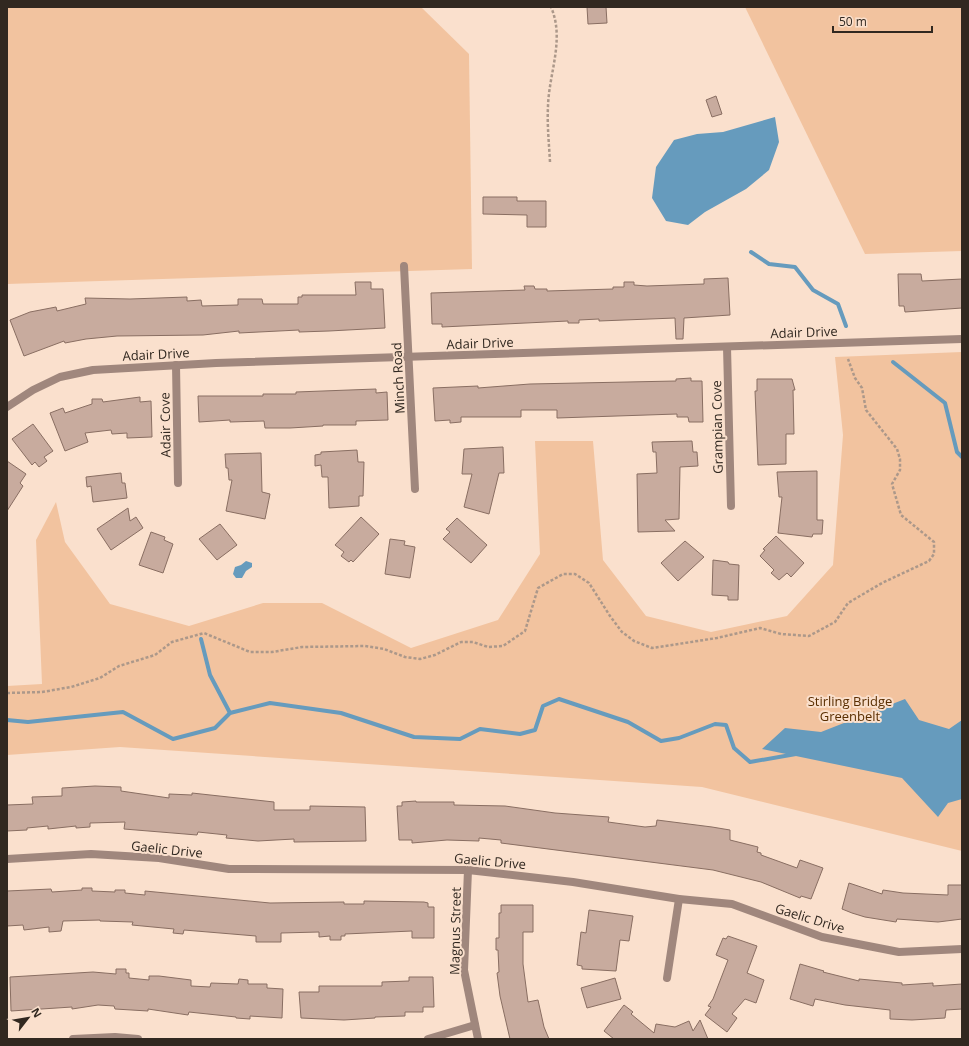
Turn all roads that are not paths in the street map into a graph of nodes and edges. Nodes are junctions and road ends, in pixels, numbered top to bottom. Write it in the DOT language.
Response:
graph roads {
  1 [pos="404,266"];
  2 [pos="962,339"];
  3 [pos="727,347"];
  4 [pos="409,357"];
  5 [pos="176,365"];
  6 [pos="7,407"];
  7 [pos="178,483"];
  8 [pos="415,489"];
  9 [pos="730,506"];
  10 [pos="7,859"];
  11 [pos="468,870"];
  12 [pos="679,899"];
  13 [pos="962,948"];
  14 [pos="667,978"];
  15 [pos="475,1025"];
  16 [pos="73,1039"];
  17 [pos="138,1039"];
  18 [pos="428,1039"];
  19 [pos="478,1039"];
  1 -- 4 [label="street, Minch Road"];
  2 -- 3 [label="street, Adair Drive"];
  3 -- 4 [label="street, Adair Drive"];
  3 -- 9 [label="street, Grampian Cove"];
  4 -- 5 [label="street, Adair Drive"];
  4 -- 8 [label="street, Minch Road"];
  5 -- 6 [label="street, Adair Drive"];
  5 -- 7 [label="street, Adair Cove"];
  10 -- 11 [label="street, Gaelic Drive"];
  11 -- 12 [label="street, Gaelic Drive"];
  11 -- 15 [label="street, Magnus Street"];
  12 -- 13 [label="street, Gaelic Drive"];
  12 -- 14 [label="street"];
  15 -- 18 [label="street"];
  15 -- 19 [label="street, Magnus Street"];
  16 -- 17 [label="street"];
}
